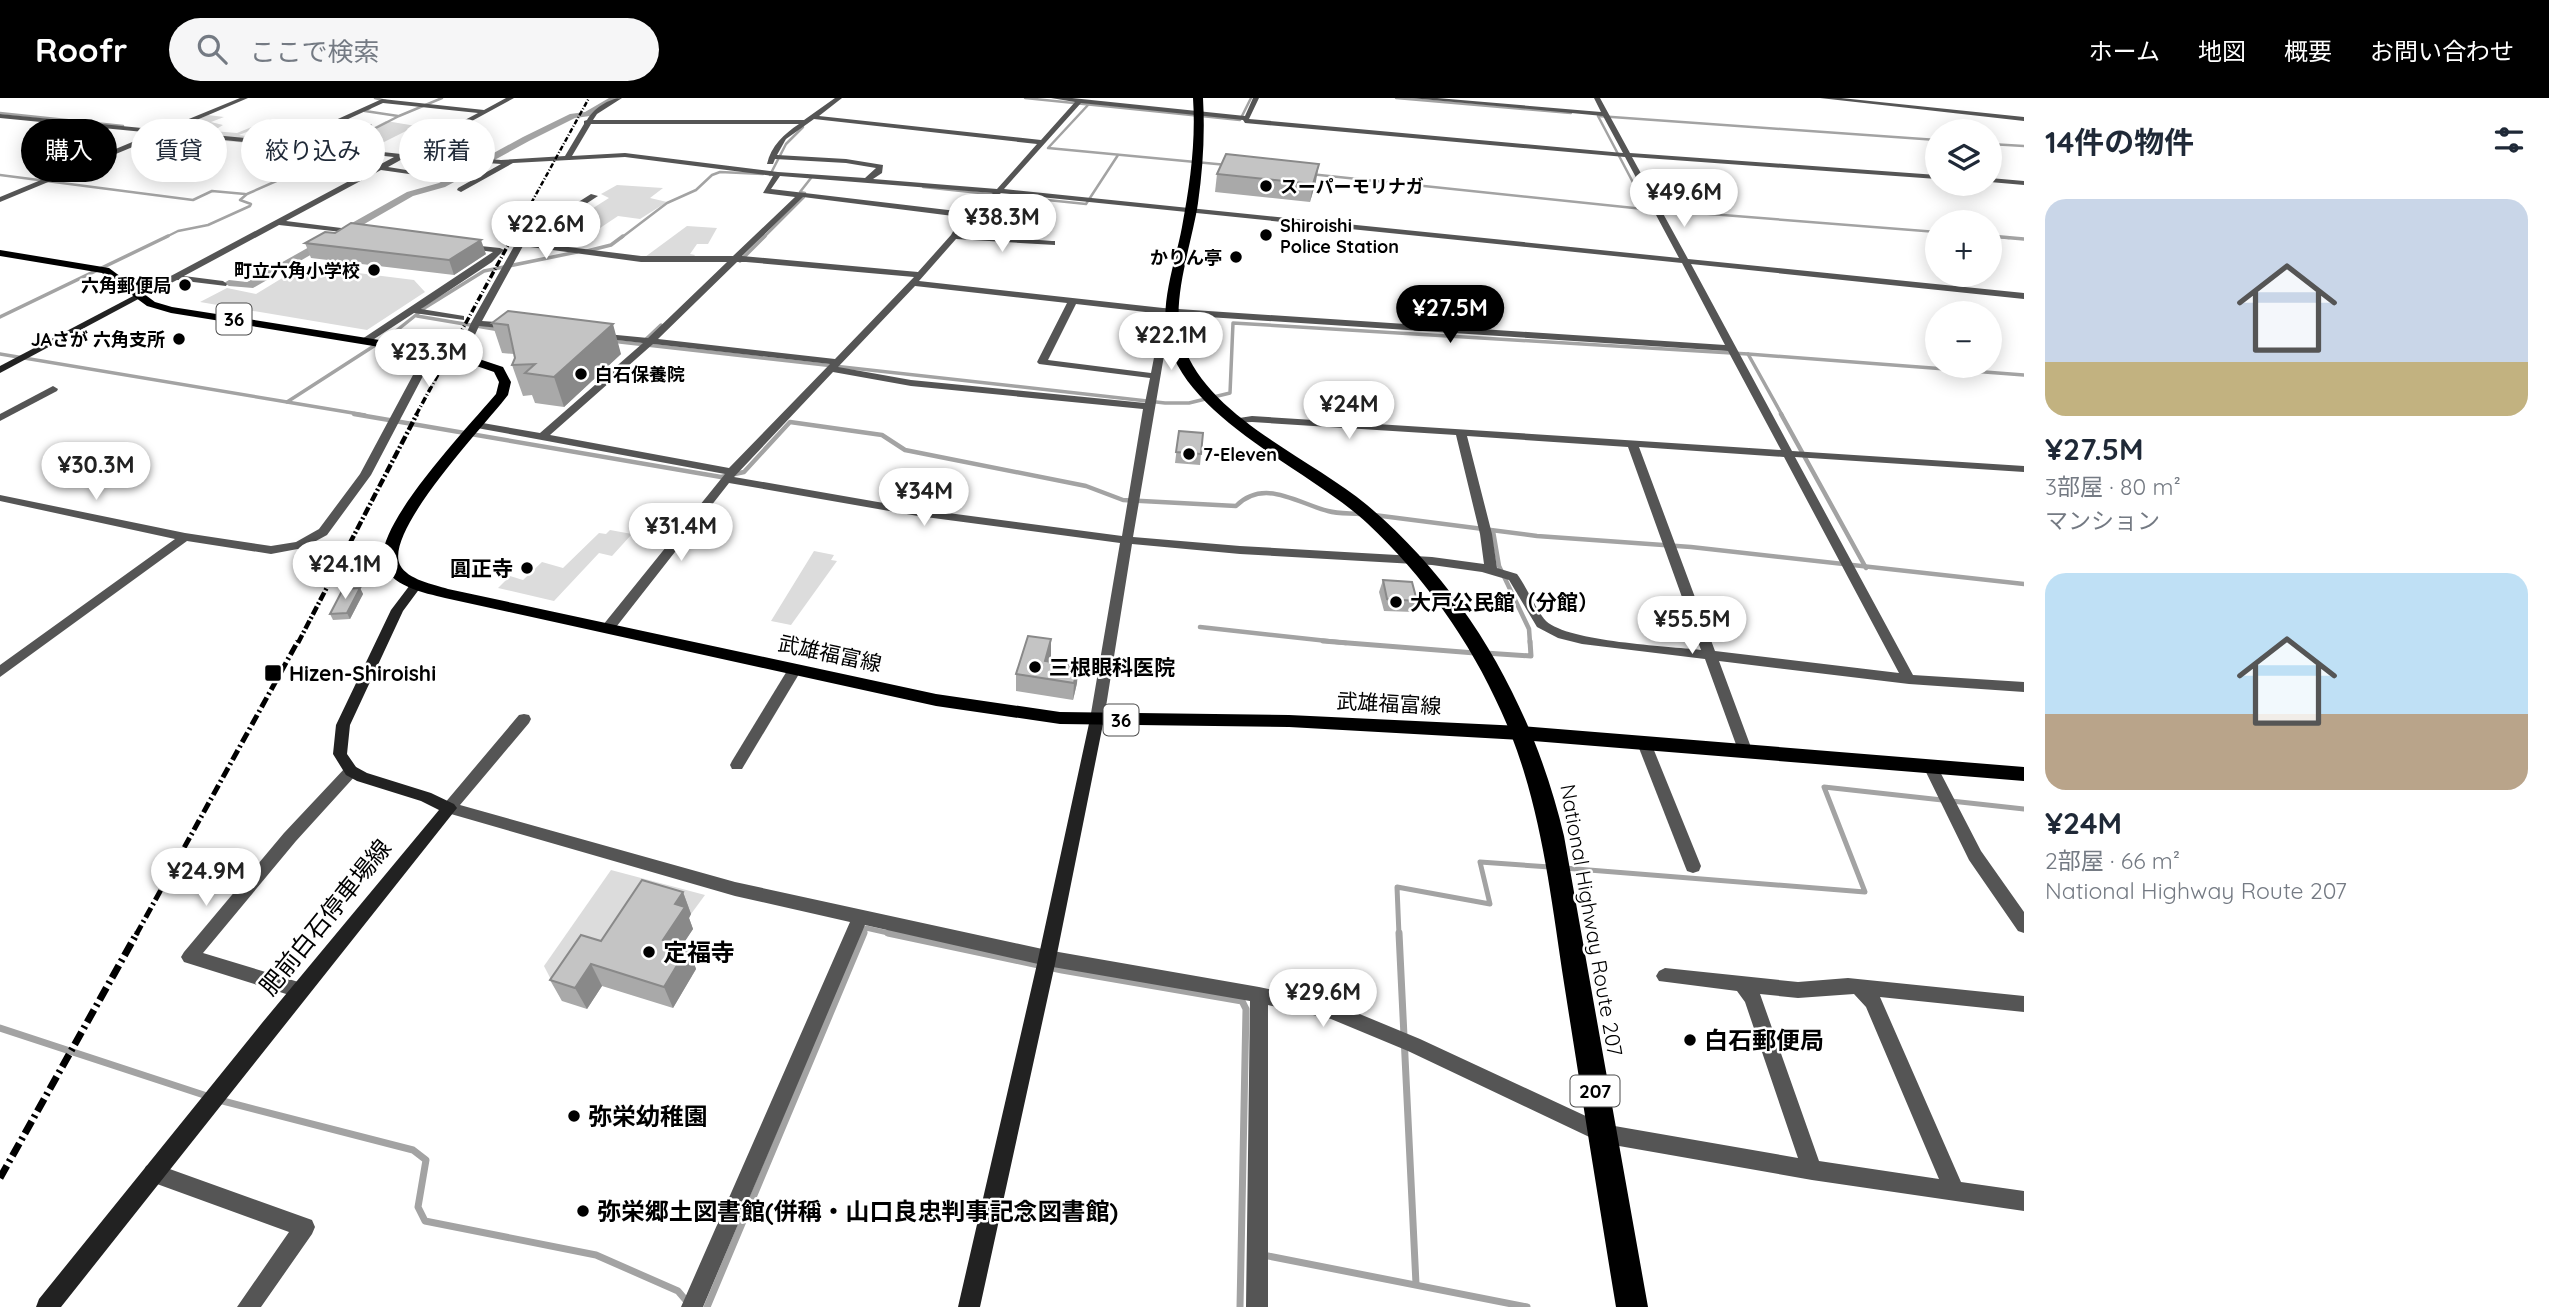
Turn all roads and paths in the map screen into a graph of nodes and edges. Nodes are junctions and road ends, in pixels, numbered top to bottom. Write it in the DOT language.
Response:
graph roads {
  1 [pos="245,98"];
  2 [pos="511,98"];
  3 [pos="619,98"];
  4 [pos="839,98"];
  5 [pos="1054,98"];
  6 [pos="1198,98"];
  7 [pos="1256,98"];
  8 [pos="1414,98"];
  9 [pos="1597,98"];
  10 [pos="1823,98"];
  11 [pos="1077,102"];
  12 [pos="484,112"];
  13 [pos="1200,115"];
  14 [pos="0,116"];
  15 [pos="1606,116"];
  16 [pos="813,117"];
  17 [pos="1243,118"];
  18 [pos="195,119"];
  19 [pos="343,119"];
  20 [pos="471,119"];
  21 [pos="2024,119"];
  22 [pos="586,122"];
  23 [pos="804,124"];
  24 [pos="131,131"];
  25 [pos="1040,143"];
  26 [pos="131,146"];
  27 [pos="1621,155"];
  28 [pos="776,157"];
  29 [pos="568,158"];
  30 [pos="495,161"];
  31 [pos="511,162"];
  32 [pos="773,174"];
  33 [pos="1925,176"];
  34 [pos="868,179"];
  35 [pos="2002,181"];
  36 [pos="355,182"];
  37 [pos="2024,183"];
  38 [pos="461,190"];
  39 [pos="997,193"];
  40 [pos="594,196"];
  41 [pos="804,196"];
  42 [pos="0,200"];
  43 [pos="1189,211"];
  44 [pos="966,215"];
  45 [pos="279,223"];
  46 [pos="370,234"];
  47 [pos="954,236"];
  48 [pos="520,243"];
  49 [pos="1052,243"];
  50 [pos="460,245"];
  51 [pos="0,253"];
  52 [pos="738,260"];
  53 [pos="1685,261"];
  54 [pos="178,275"];
  55 [pos="916,279"];
  56 [pos="223,284"];
  57 [pos="140,296"];
  58 [pos="2024,296"];
  59 [pos="1072,302"];
  60 [pos="414,310"];
  61 [pos="1171,311"];
  62 [pos="461,318"];
  63 [pos="475,326"];
  64 [pos="524,328"];
  65 [pos="1172,332"];
  66 [pos="590,334"];
  67 [pos="375,342"];
  68 [pos="646,342"];
  69 [pos="1734,352"];
  70 [pos="435,353"];
  71 [pos="461,358"];
  72 [pos="835,365"];
  73 [pos="0,370"];
  74 [pos="1155,376"];
  75 [pos="53,389"];
  76 [pos="1149,403"];
  77 [pos="3,415"];
  78 [pos="1237,421"];
  79 [pos="473,430"];
  80 [pos="1461,433"];
  81 [pos="543,436"];
  82 [pos="1632,444"];
  83 [pos="1799,455"];
  84 [pos="2024,469"];
  85 [pos="730,476"];
  86 [pos="0,498"];
  87 [pos="185,537"];
  88 [pos="1127,538"];
  89 [pos="1411,559"];
  90 [pos="1499,573"];
  91 [pos="417,584"];
  92 [pos="608,628"];
  93 [pos="1711,657"];
  94 [pos="795,669"];
  95 [pos="0,672"];
  96 [pos="1909,679"];
  97 [pos="2024,687"];
  98 [pos="524,719"];
  99 [pos="1097,719"];
  100 [pos="1521,733"];
  101 [pos="1644,743"];
  102 [pos="1745,750"];
  103 [pos="737,765"];
  104 [pos="1930,766"];
  105 [pos="351,771"];
  106 [pos="2024,774"];
  107 [pos="449,808"];
  108 [pos="1693,866"];
  109 [pos="860,918"];
  110 [pos="2024,926"];
  111 [pos="1046,964"];
  112 [pos="1665,976"];
  113 [pos="1742,984"];
  114 [pos="1858,987"];
  115 [pos="299,990"];
  116 [pos="1259,995"];
  117 [pos="2024,1004"];
  118 [pos="1602,1133"];
  119 [pos="1812,1170"];
  120 [pos="153,1173"];
  121 [pos="1955,1191"];
  122 [pos="2024,1201"];
  123 [pos="695,1300"];
  124 [pos="47,1307"];
  125 [pos="248,1307"];
  126 [pos="969,1307"];
  127 [pos="1257,1307"];
  128 [pos="1632,1307"];
  1 -- 18 [label="street"];
  2 -- 12 [label="street"];
  3 -- 22 [label="street"];
  4 -- 16 [label="street"];
  5 -- 11 [label="street"];
  6 -- 13 [label="highway, National Highway Route 207 / 207"];
  7 -- 17 [label="street"];
  8 -- 15 [label="street"];
  9 -- 15 [label="street"];
  10 -- 21 [label="street"];
  11 -- 13 [label="street"];
  11 -- 25 [label="street"];
  12 -- 19 [label="street"];
  12 -- 20 [label="street"];
  13 -- 17 [label="street"];
  13 -- 43 [label="highway, National Highway Route 207 / 207"];
  14 -- 24 [label="street"];
  15 -- 27 [label="street"];
  16 -- 22 [label="street"];
  16 -- 25 [label="street"];
  17 -- 27 [label="street"];
  22 -- 29 [label="street"];
  23 -- 28 [label="street"];
  25 -- 39 [label="street"];
  26 -- 42 [label="street"];
  27 -- 33 [label="street"];
  27 -- 53 [label="street"];
  28 -- 32 [label="street"];
  28 -- 34 [label="street"];
  29 -- 31 [label="street"];
  29 -- 32 [label="street"];
  30 -- 31 [label="street"];
  31 -- 38 [label="street"];
  32 -- 34 [label="street"];
  32 -- 41 [label="street"];
  34 -- 39 [label="street"];
  35 -- 37 [label="street"];
  36 -- 45 [label="street"];
  39 -- 43 [label="street"];
  39 -- 44 [label="street"];
  40 -- 48 [label="street"];
  41 -- 44 [label="street"];
  41 -- 52 [label="street"];
  43 -- 53 [label="street"];
  43 -- 61 [label="highway, National Highway Route 207 / 207"];
  44 -- 47 [label="street"];
  45 -- 46 [label="street"];
  45 -- 54 [label="street"];
  47 -- 49 [label="street"];
  47 -- 55 [label="street"];
  48 -- 52 [label="street"];
  48 -- 63 [label="street"];
  50 -- 60 [label="street"];
  51 -- 57 [label="main road, 武雄福富線 / 36"];
  52 -- 55 [label="street"];
  52 -- 68 [label="street"];
  53 -- 58 [label="street"];
  53 -- 69 [label="street"];
  54 -- 56 [label="street"];
  54 -- 57 [label="street"];
  55 -- 59 [label="street"];
  55 -- 72 [label="street"];
  57 -- 67 [label="main road, 武雄福富線 / 36"];
  57 -- 73 [label="main road"];
  59 -- 61 [label="street"];
  59 -- 74 [label="street"];
  60 -- 62 [label="street"];
  60 -- 67 [label="street"];
  61 -- 65 [label="highway, National Highway Route 207 / 207"];
  61 -- 69 [label="street"];
  63 -- 64 [label="street"];
  63 -- 71 [label="street"];
  65 -- 74 [label="street"];
  65 -- 78 [label="highway, National Highway Route 207 / 207"];
  66 -- 68 [label="street"];
  67 -- 70 [label="main road, 武雄福富線 / 36"];
  68 -- 72 [label="street"];
  68 -- 81 [label="street"];
  69 -- 83 [label="street"];
  70 -- 71 [label="main road, 武雄福富線 / 36"];
  70 -- 87 [label="street"];
  71 -- 79 [label="main road, 武雄福富線 / 36"];
  72 -- 76 [label="street"];
  72 -- 85 [label="street"];
  74 -- 76 [label="street"];
  75 -- 77 [label="street"];
  76 -- 88 [label="street"];
  78 -- 80 [label="street"];
  78 -- 89 [label="highway, National Highway Route 207 / 207"];
  79 -- 81 [label="street"];
  79 -- 91 [label="main road, 武雄福富線 / 36"];
  80 -- 82 [label="street"];
  80 -- 90 [label="street"];
  81 -- 85 [label="street"];
  82 -- 83 [label="street"];
  82 -- 93 [label="street"];
  83 -- 84 [label="street"];
  83 -- 96 [label="street"];
  85 -- 88 [label="street"];
  85 -- 92 [label="street"];
  86 -- 87 [label="street"];
  87 -- 95 [label="street"];
  88 -- 89 [label="street"];
  88 -- 99 [label="street"];
  89 -- 90 [label="street"];
  89 -- 100 [label="highway, National Highway Route 207 / 207"];
  90 -- 93 [label="street"];
  91 -- 92 [label="main road, 武雄福富線 / 36"];
  91 -- 105 [label="main road"];
  92 -- 94 [label="main road, 武雄福富線 / 36"];
  93 -- 96 [label="street"];
  93 -- 102 [label="street"];
  94 -- 99 [label="main road, 武雄福富線 / 36"];
  94 -- 103 [label="street"];
  96 -- 97 [label="street"];
  98 -- 107 [label="street"];
  99 -- 100 [label="main road, 武雄福富線 / 36"];
  99 -- 111 [label="main road"];
  100 -- 101 [label="main road, 武雄福富線 / 36"];
  100 -- 118 [label="highway, National Highway Route 207 / 207"];
  101 -- 102 [label="main road, 武雄福富線 / 36"];
  101 -- 108 [label="street"];
  102 -- 104 [label="main road, 武雄福富線 / 36"];
  104 -- 106 [label="main road, 武雄福富線 / 36"];
  104 -- 110 [label="street"];
  105 -- 107 [label="main road"];
  105 -- 115 [label="street"];
  107 -- 109 [label="street"];
  107 -- 115 [label="main road, 肥前白石停車場線"];
  109 -- 111 [label="street"];
  109 -- 123 [label="street"];
  111 -- 116 [label="street"];
  111 -- 126 [label="main road"];
  112 -- 113 [label="street"];
  113 -- 114 [label="street"];
  113 -- 119 [label="street"];
  114 -- 117 [label="street"];
  114 -- 121 [label="street"];
  115 -- 120 [label="main road, 肥前白石停車場線"];
  116 -- 118 [label="street"];
  116 -- 127 [label="street"];
  118 -- 119 [label="street"];
  118 -- 128 [label="highway, National Highway Route 207 / 207"];
  119 -- 121 [label="street"];
  120 -- 124 [label="main road, 肥前白石停車場線"];
  120 -- 125 [label="street"];
  121 -- 122 [label="street"];
}
